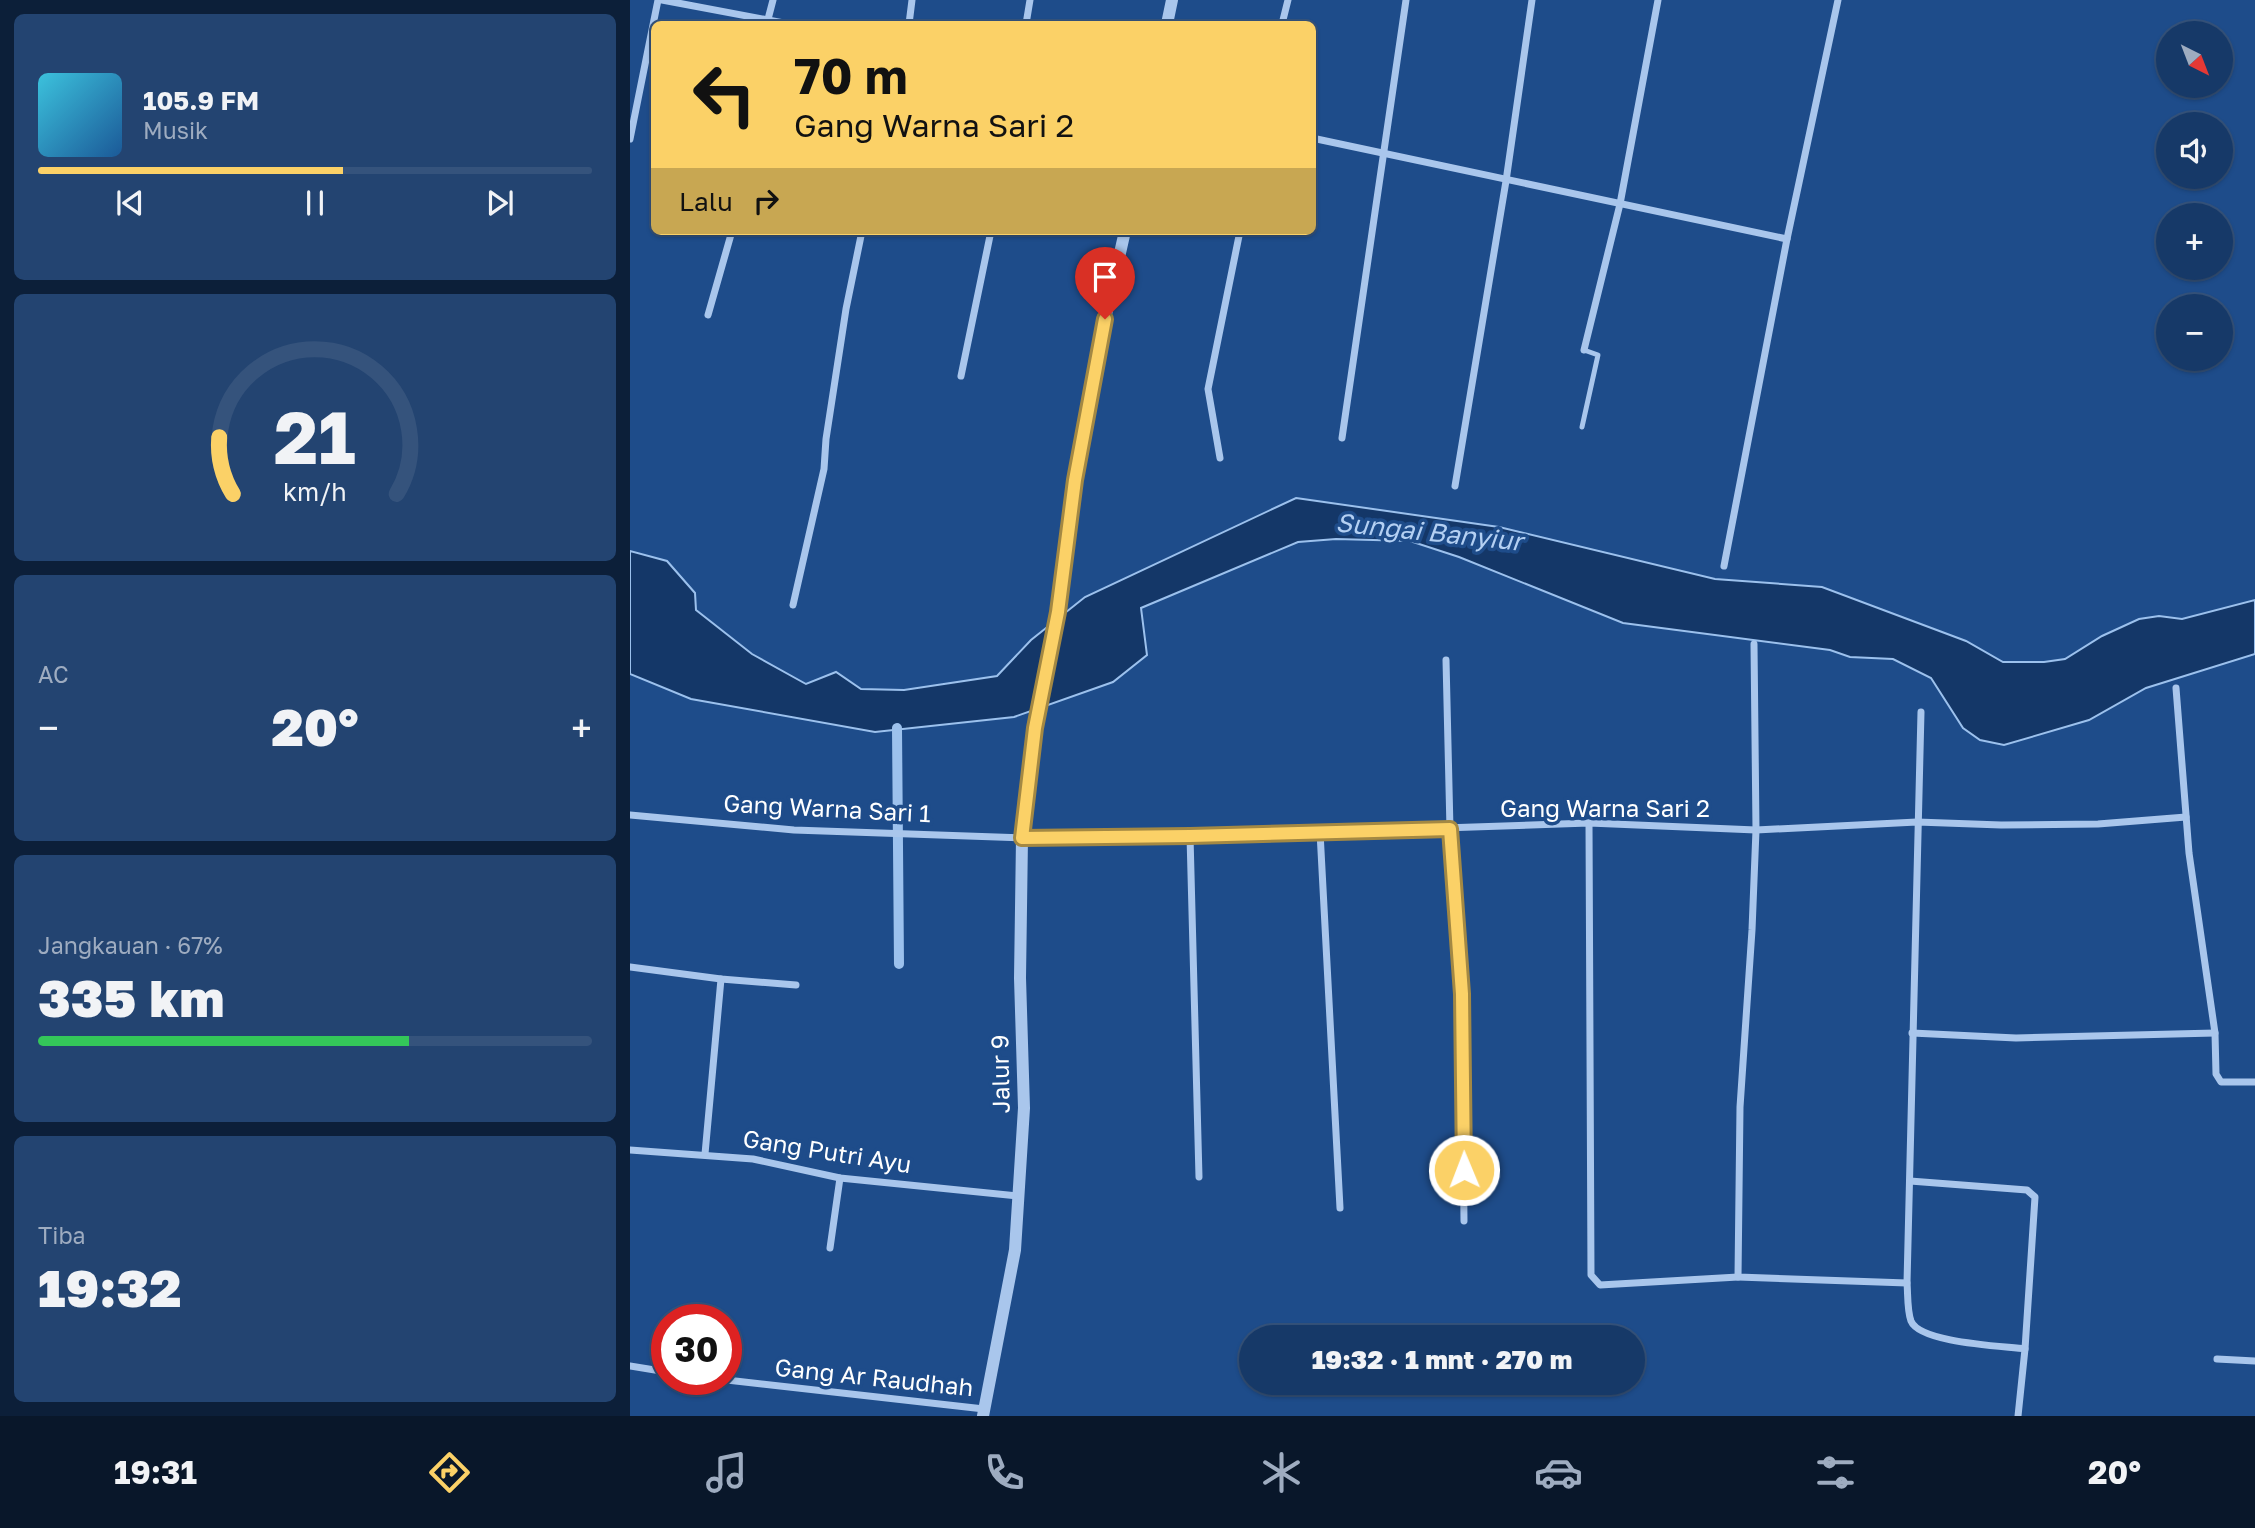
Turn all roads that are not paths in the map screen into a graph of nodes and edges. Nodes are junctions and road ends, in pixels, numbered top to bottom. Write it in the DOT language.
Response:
graph roads {
  1 [pos="660,0"];
  2 [pos="773,0"];
  3 [pos="912,0"];
  4 [pos="1030,0"];
  5 [pos="1172,0"];
  6 [pos="1288,0"];
  7 [pos="1406,0"];
  8 [pos="1532,0"];
  9 [pos="1658,0"];
  10 [pos="1838,0"];
  11 [pos="655,21"];
  12 [pos="763,21"];
  13 [pos="768,21"];
  14 [pos="909,21"];
  15 [pos="1026,21"];
  16 [pos="1168,21"];
  17 [pos="1283,21"];
  18 [pos="651,42"];
  19 [pos="630,139"];
  20 [pos="1316,139"];
  21 [pos="1383,154"];
  22 [pos="1506,180"];
  23 [pos="1620,204"];
  24 [pos="731,235"];
  25 [pos="861,235"];
  26 [pos="990,235"];
  27 [pos="1124,235"];
  28 [pos="1239,235"];
  29 [pos="1787,239"];
  30 [pos="708,315"];
  31 [pos="1584,350"];
  32 [pos="961,376"];
  33 [pos="1582,427"];
  34 [pos="1342,438"];
  35 [pos="1220,458"];
  36 [pos="1455,486"];
  37 [pos="1724,566"];
  38 [pos="793,605"];
  39 [pos="1754,644"];
  40 [pos="1446,660"];
  41 [pos="2176,688"];
  42 [pos="1921,712"];
  43 [pos="630,815"];
  44 [pos="2186,817"];
  45 [pos="1917,822"];
  46 [pos="1589,823"];
  47 [pos="1450,829"];
  48 [pos="1756,830"];
  49 [pos="1320,832"];
  50 [pos="1190,836"];
  51 [pos="1022,838"];
  52 [pos="630,967"];
  53 [pos="721,979"];
  54 [pos="796,985"];
  55 [pos="1912,1033"];
  56 [pos="2215,1033"];
  57 [pos="2255,1082"];
  58 [pos="630,1150"];
  59 [pos="705,1154"];
  60 [pos="1199,1177"];
  61 [pos="840,1178"];
  62 [pos="1910,1181"];
  63 [pos="1018,1196"];
  64 [pos="1340,1208"];
  65 [pos="1464,1221"];
  66 [pos="830,1248"];
  67 [pos="1738,1277"];
  68 [pos="1907,1283"];
  69 [pos="2025,1349"];
  70 [pos="2217,1359"];
  71 [pos="2255,1361"];
  72 [pos="630,1366"];
  73 [pos="651,1369"];
  74 [pos="742,1382"];
  75 [pos="983,1413"];
  76 [pos="2018,1416"];
  1 -- 11 [label="street"];
  1 -- 12 [label="street"];
  2 -- 13 [label="street"];
  3 -- 14 [label="street"];
  4 -- 15 [label="street"];
  5 -- 16 [label="street"];
  6 -- 17 [label="street"];
  7 -- 21 [label="street"];
  8 -- 22 [label="street"];
  9 -- 23 [label="street"];
  10 -- 29 [label="street"];
  18 -- 19 [label="street"];
  20 -- 21 [label="street"];
  21 -- 22 [label="street"];
  21 -- 34 [label="street"];
  22 -- 23 [label="street"];
  22 -- 36 [label="street"];
  23 -- 29 [label="street"];
  23 -- 31 [label="street"];
  24 -- 30 [label="street"];
  25 -- 38 [label="street"];
  26 -- 32 [label="street"];
  27 -- 51 [label="street, Jalur 9"];
  28 -- 35 [label="street"];
  29 -- 37 [label="street"];
  31 -- 33 [label="lane"];
  39 -- 48 [label="street"];
  40 -- 47 [label="street"];
  41 -- 44 [label="street"];
  42 -- 45 [label="street"];
  43 -- 51 [label="street, Gang Warna Sari 1"];
  44 -- 45 [label="street, Gang Warna Sari 2"];
  44 -- 56 [label="street"];
  45 -- 48 [label="street, Gang Warna Sari 2"];
  45 -- 55 [label="street"];
  46 -- 47 [label="street, Gang Warna Sari 2"];
  46 -- 48 [label="street, Gang Warna Sari 2"];
  46 -- 67 [label="street"];
  47 -- 49 [label="street, Gang Warna Sari 2"];
  47 -- 65 [label="street"];
  48 -- 67 [label="street"];
  49 -- 50 [label="street, Gang Warna Sari 2"];
  49 -- 64 [label="street"];
  50 -- 51 [label="street, Gang Warna Sari 2"];
  50 -- 60 [label="street"];
  51 -- 63 [label="street, Jalur 9"];
  52 -- 53 [label="street"];
  53 -- 54 [label="street"];
  53 -- 59 [label="street"];
  55 -- 56 [label="street"];
  55 -- 62 [label="street"];
  56 -- 57 [label="street"];
  58 -- 59 [label="street, Gang Putri Ayu"];
  59 -- 61 [label="street, Gang Putri Ayu"];
  61 -- 63 [label="street, Gang Putri Ayu"];
  61 -- 66 [label="street"];
  62 -- 68 [label="street"];
  62 -- 69 [label="street"];
  63 -- 75 [label="street, Jalur 9"];
  67 -- 68 [label="street"];
  68 -- 69 [label="street"];
  69 -- 76 [label="street"];
  70 -- 71 [label="street"];
  72 -- 73 [label="street"];
  74 -- 75 [label="street, Gang Ar Raudhah"];
}
